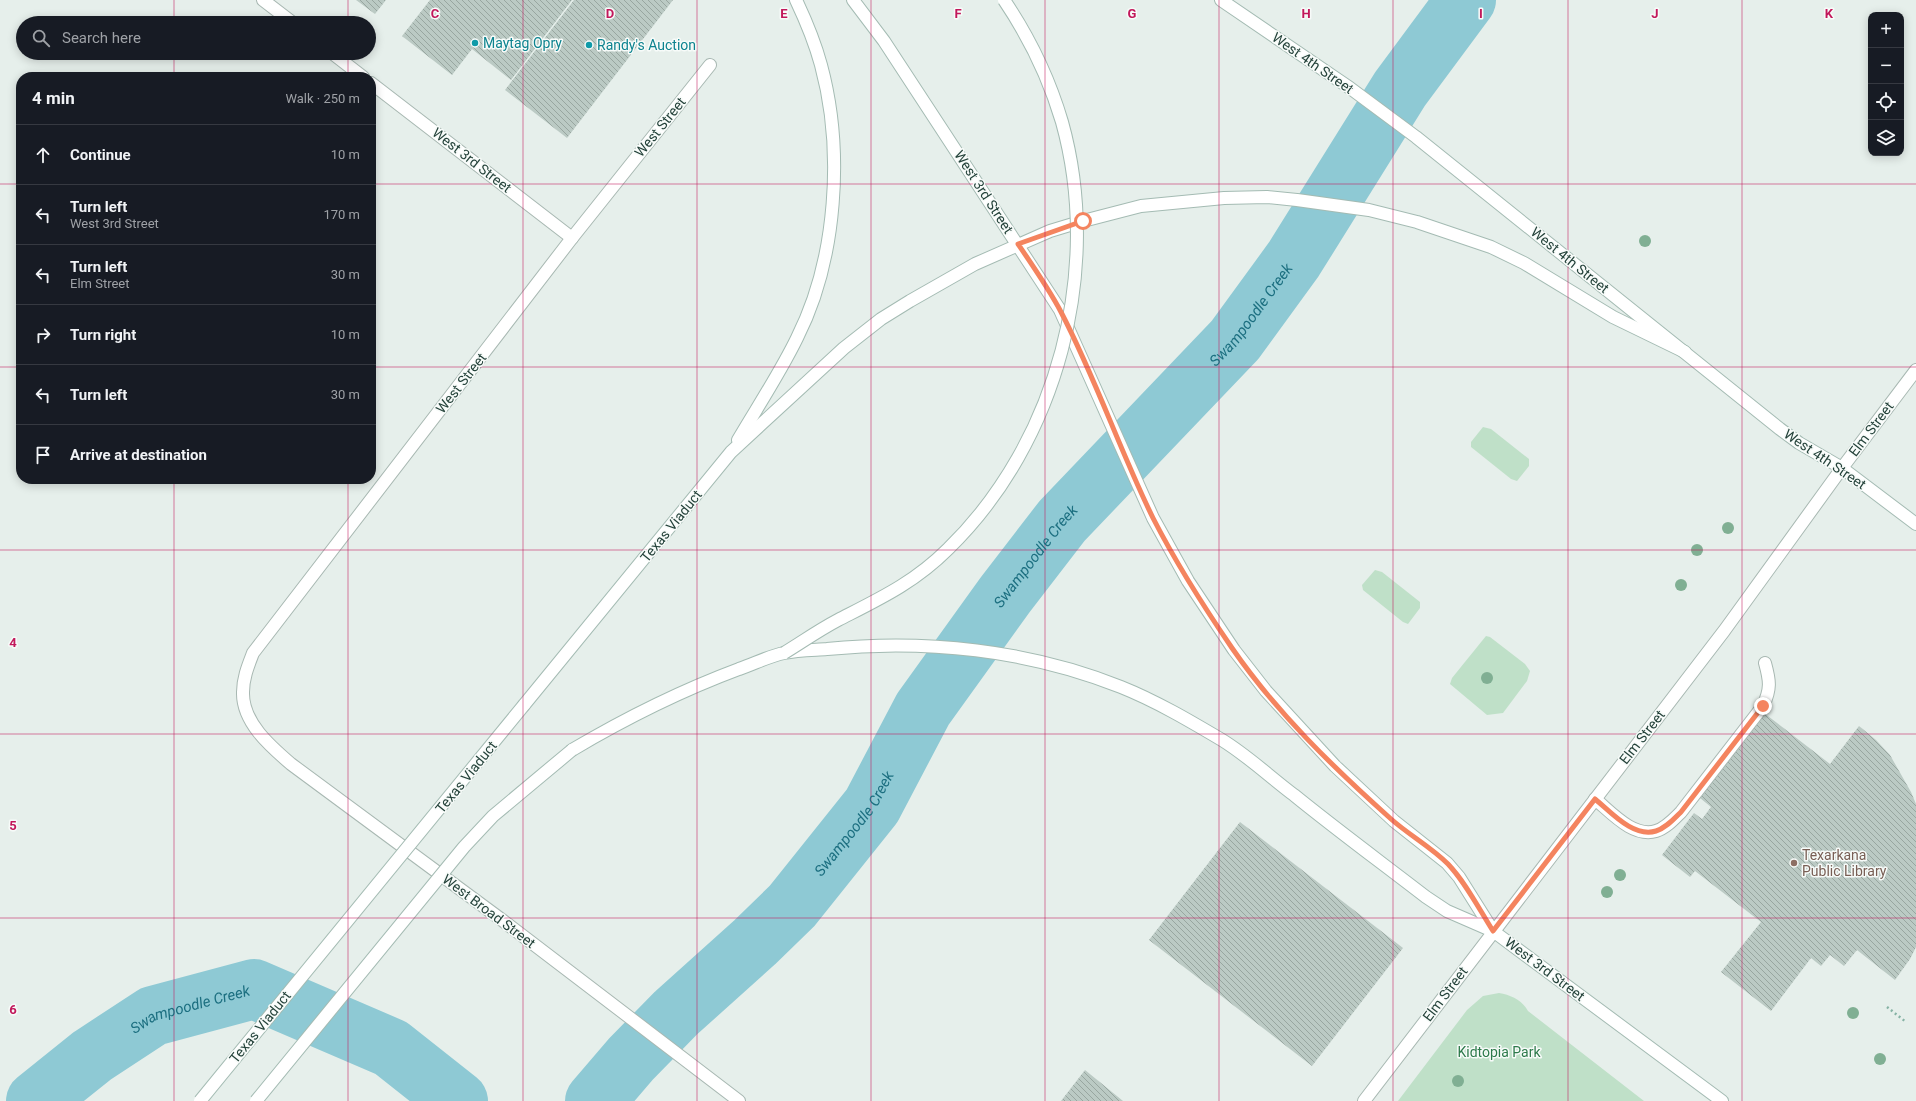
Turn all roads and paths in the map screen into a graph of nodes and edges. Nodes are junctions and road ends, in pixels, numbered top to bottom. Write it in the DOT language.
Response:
graph roads {
  1 [pos="263,0"];
  2 [pos="796,0"];
  3 [pos="853,0"];
  4 [pos="1004,0"];
  5 [pos="1221,0"];
  6 [pos="284,16"];
  7 [pos="341,60"];
  8 [pos="710,65"];
  9 [pos="357,72"];
  10 [pos="376,87"];
  11 [pos="572,238"];
  12 [pos="1018,244"];
  13 [pos="1685,352"];
  14 [pos="1916,370"];
  15 [pos="731,452"];
  16 [pos="1842,468"];
  17 [pos="1916,524"];
  18 [pos="784,653"];
  19 [pos="1765,663"];
  20 [pos="247,714"];
  21 [pos="1595,799"];
  22 [pos="1493,931"];
  23 [pos="1887,1007"];
  24 [pos="1906,1022"];
  25 [pos="200,1101"];
  26 [pos="256,1101"];
  27 [pos="739,1101"];
  28 [pos="1364,1101"];
  29 [pos="1722,1101"];
  1 -- 6 [label="main road"];
  2 -- 15 [label="main road"];
  3 -- 12 [label="main road, West 3rd Street"];
  4 -- 18 [label="main road, bridge"];
  5 -- 13 [label="main road, West 4th Street"];
  7 -- 9 [label="main road"];
  8 -- 11 [label="main road, West Street"];
  10 -- 11 [label="main road, West 3rd Street"];
  11 -- 20 [label="main road, West Street"];
  12 -- 13 [label="main road"];
  12 -- 15 [label="main road"];
  12 -- 22 [label="main road, West 3rd Street"];
  13 -- 16 [label="main road, West 4th Street"];
  14 -- 16 [label="main road, Elm Street"];
  15 -- 25 [label="main road, Texas Viaduct, bridge"];
  16 -- 17 [label="main road, West 4th Street"];
  16 -- 21 [label="main road, Elm Street"];
  18 -- 22 [label="main road"];
  18 -- 26 [label="main road, bridge"];
  19 -- 21 [label="main road"];
  20 -- 27 [label="main road, West Broad Street"];
  21 -- 22 [label="main road, Elm Street"];
  22 -- 28 [label="main road, Elm Street"];
  22 -- 29 [label="main road, West 3rd Street"];
  23 -- 24 [label="path"];
}
